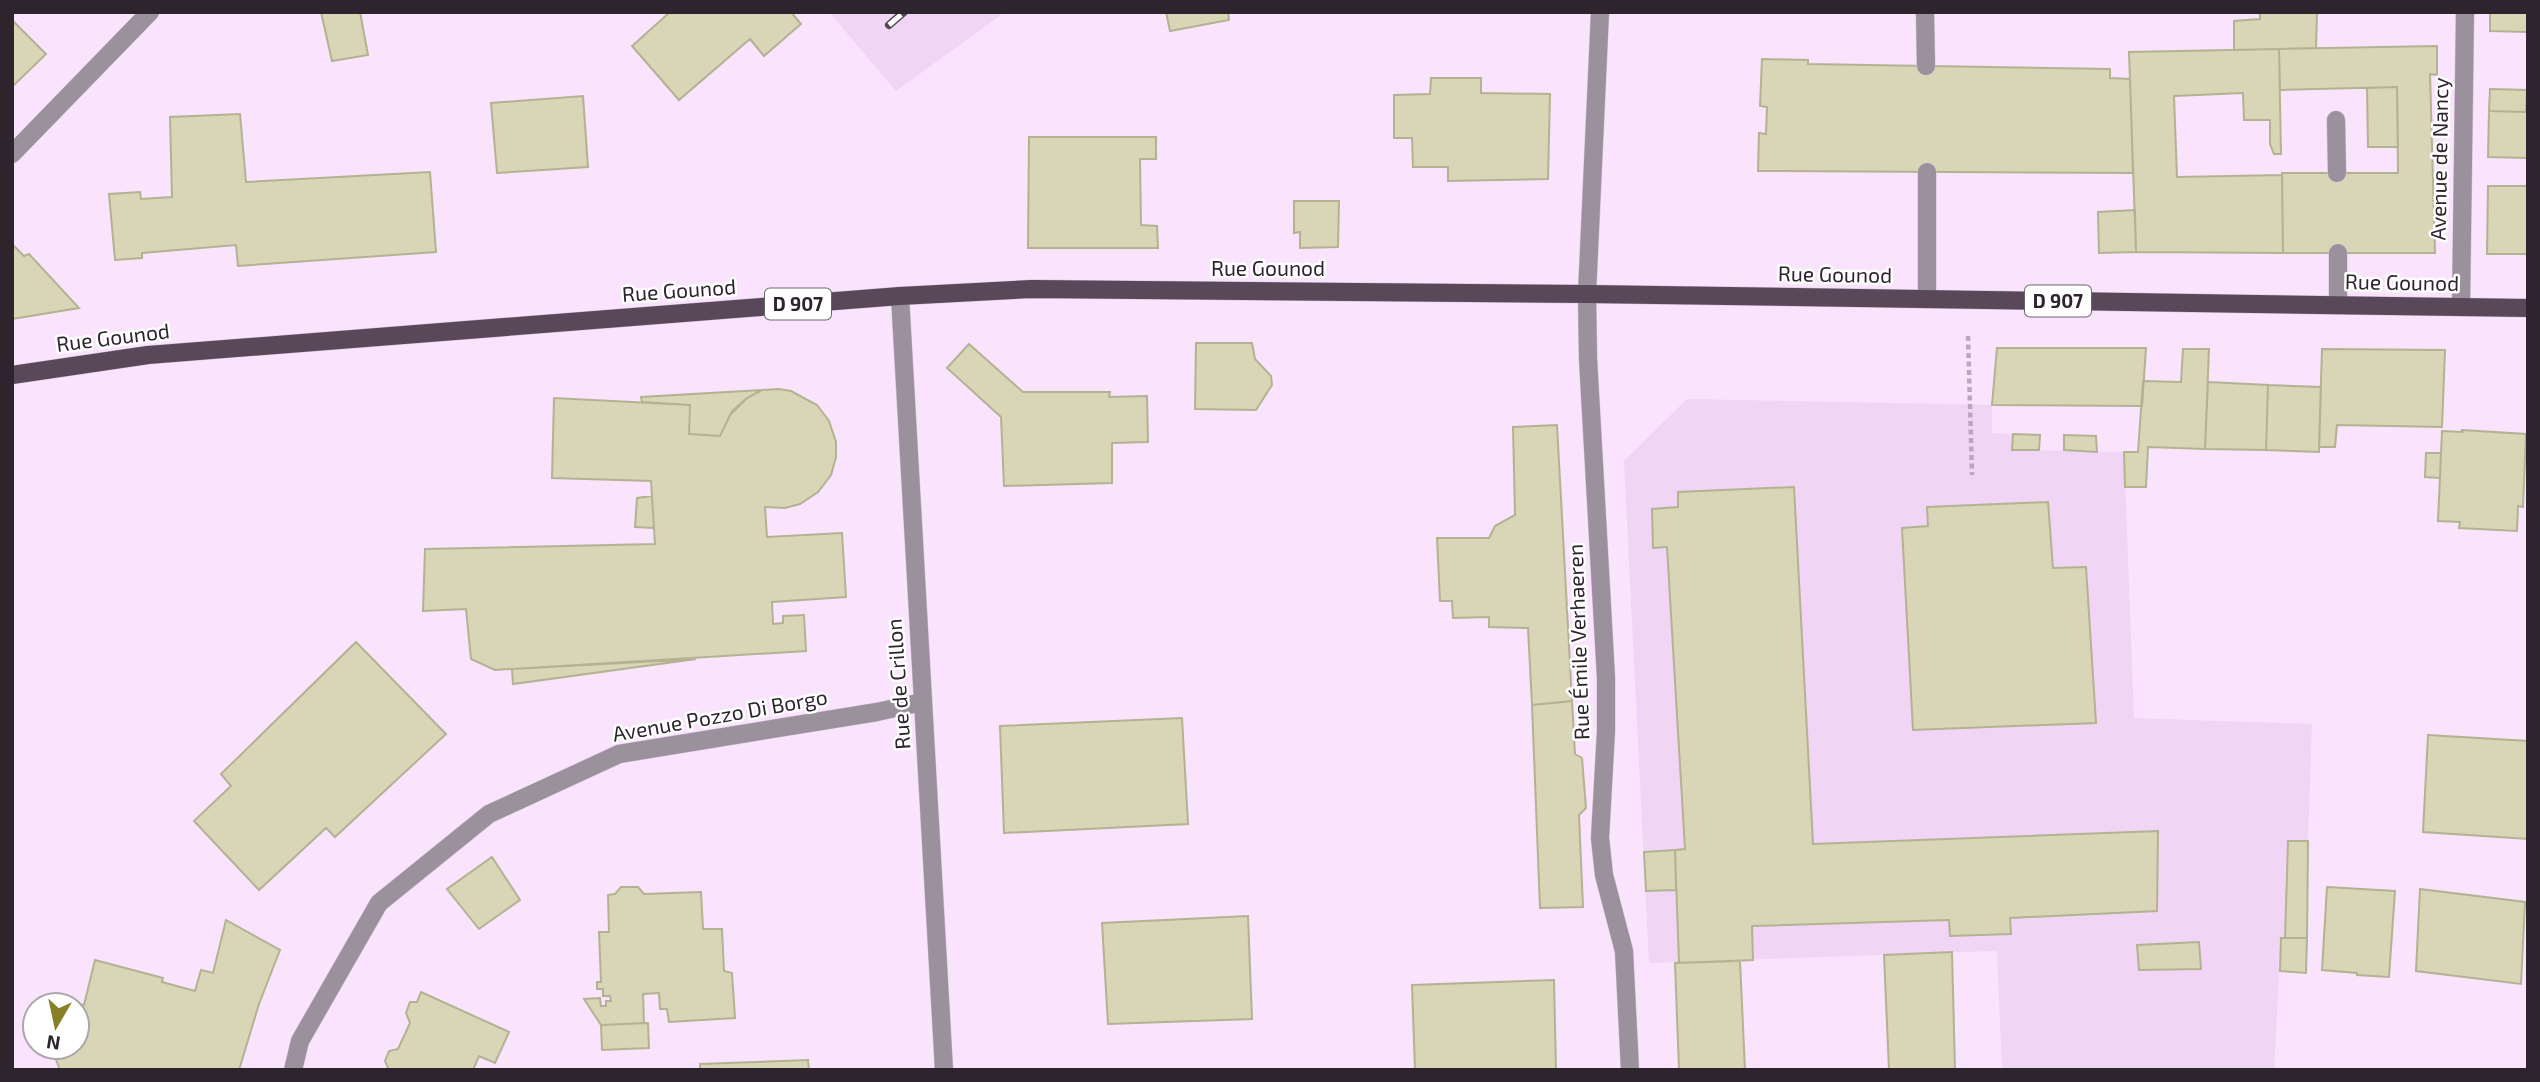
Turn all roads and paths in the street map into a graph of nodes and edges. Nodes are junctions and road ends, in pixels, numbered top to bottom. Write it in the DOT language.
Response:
graph roads {
  1 [pos="150,12"];
  2 [pos="1600,12"];
  3 [pos="1926,12"];
  4 [pos="2465,12"];
  5 [pos="1926,66"];
  6 [pos="2336,120"];
  7 [pos="12,154"];
  8 [pos="1927,172"];
  9 [pos="2337,173"];
  10 [pos="2338,253"];
  11 [pos="1587,294"];
  12 [pos="900,296"];
  13 [pos="1927,299"];
  14 [pos="1967,300"];
  15 [pos="2338,305"];
  16 [pos="2460,307"];
  17 [pos="2528,307"];
  18 [pos="12,375"];
  19 [pos="1972,475"];
  20 [pos="922,702"];
  21 [pos="293,1070"];
  22 [pos="944,1070"];
  23 [pos="1630,1070"];
  1 -- 7 [label="street"];
  2 -- 11 [label="street, Rue Émile Verhaeren"];
  3 -- 5 [label="street"];
  4 -- 16 [label="street, Avenue de Nancy"];
  6 -- 9 [label="street"];
  8 -- 13 [label="street"];
  10 -- 15 [label="street"];
  11 -- 12 [label="main road, Rue Gounod / D 907"];
  11 -- 13 [label="main road, Rue Gounod / D 907"];
  11 -- 23 [label="street, Rue Émile Verhaeren"];
  12 -- 18 [label="main road, Rue Gounod / D 907"];
  12 -- 20 [label="street, Rue de Crillon"];
  13 -- 14 [label="main road, Rue Gounod / D 907"];
  14 -- 15 [label="main road, Rue Gounod / D 907"];
  14 -- 19 [label="path"];
  15 -- 16 [label="main road, Rue Gounod / D 907"];
  16 -- 17 [label="main road, Rue Gounod / D 907"];
  20 -- 21 [label="street, Avenue Pozzo Di Borgo"];
  20 -- 22 [label="street, Rue de Crillon"];
}
